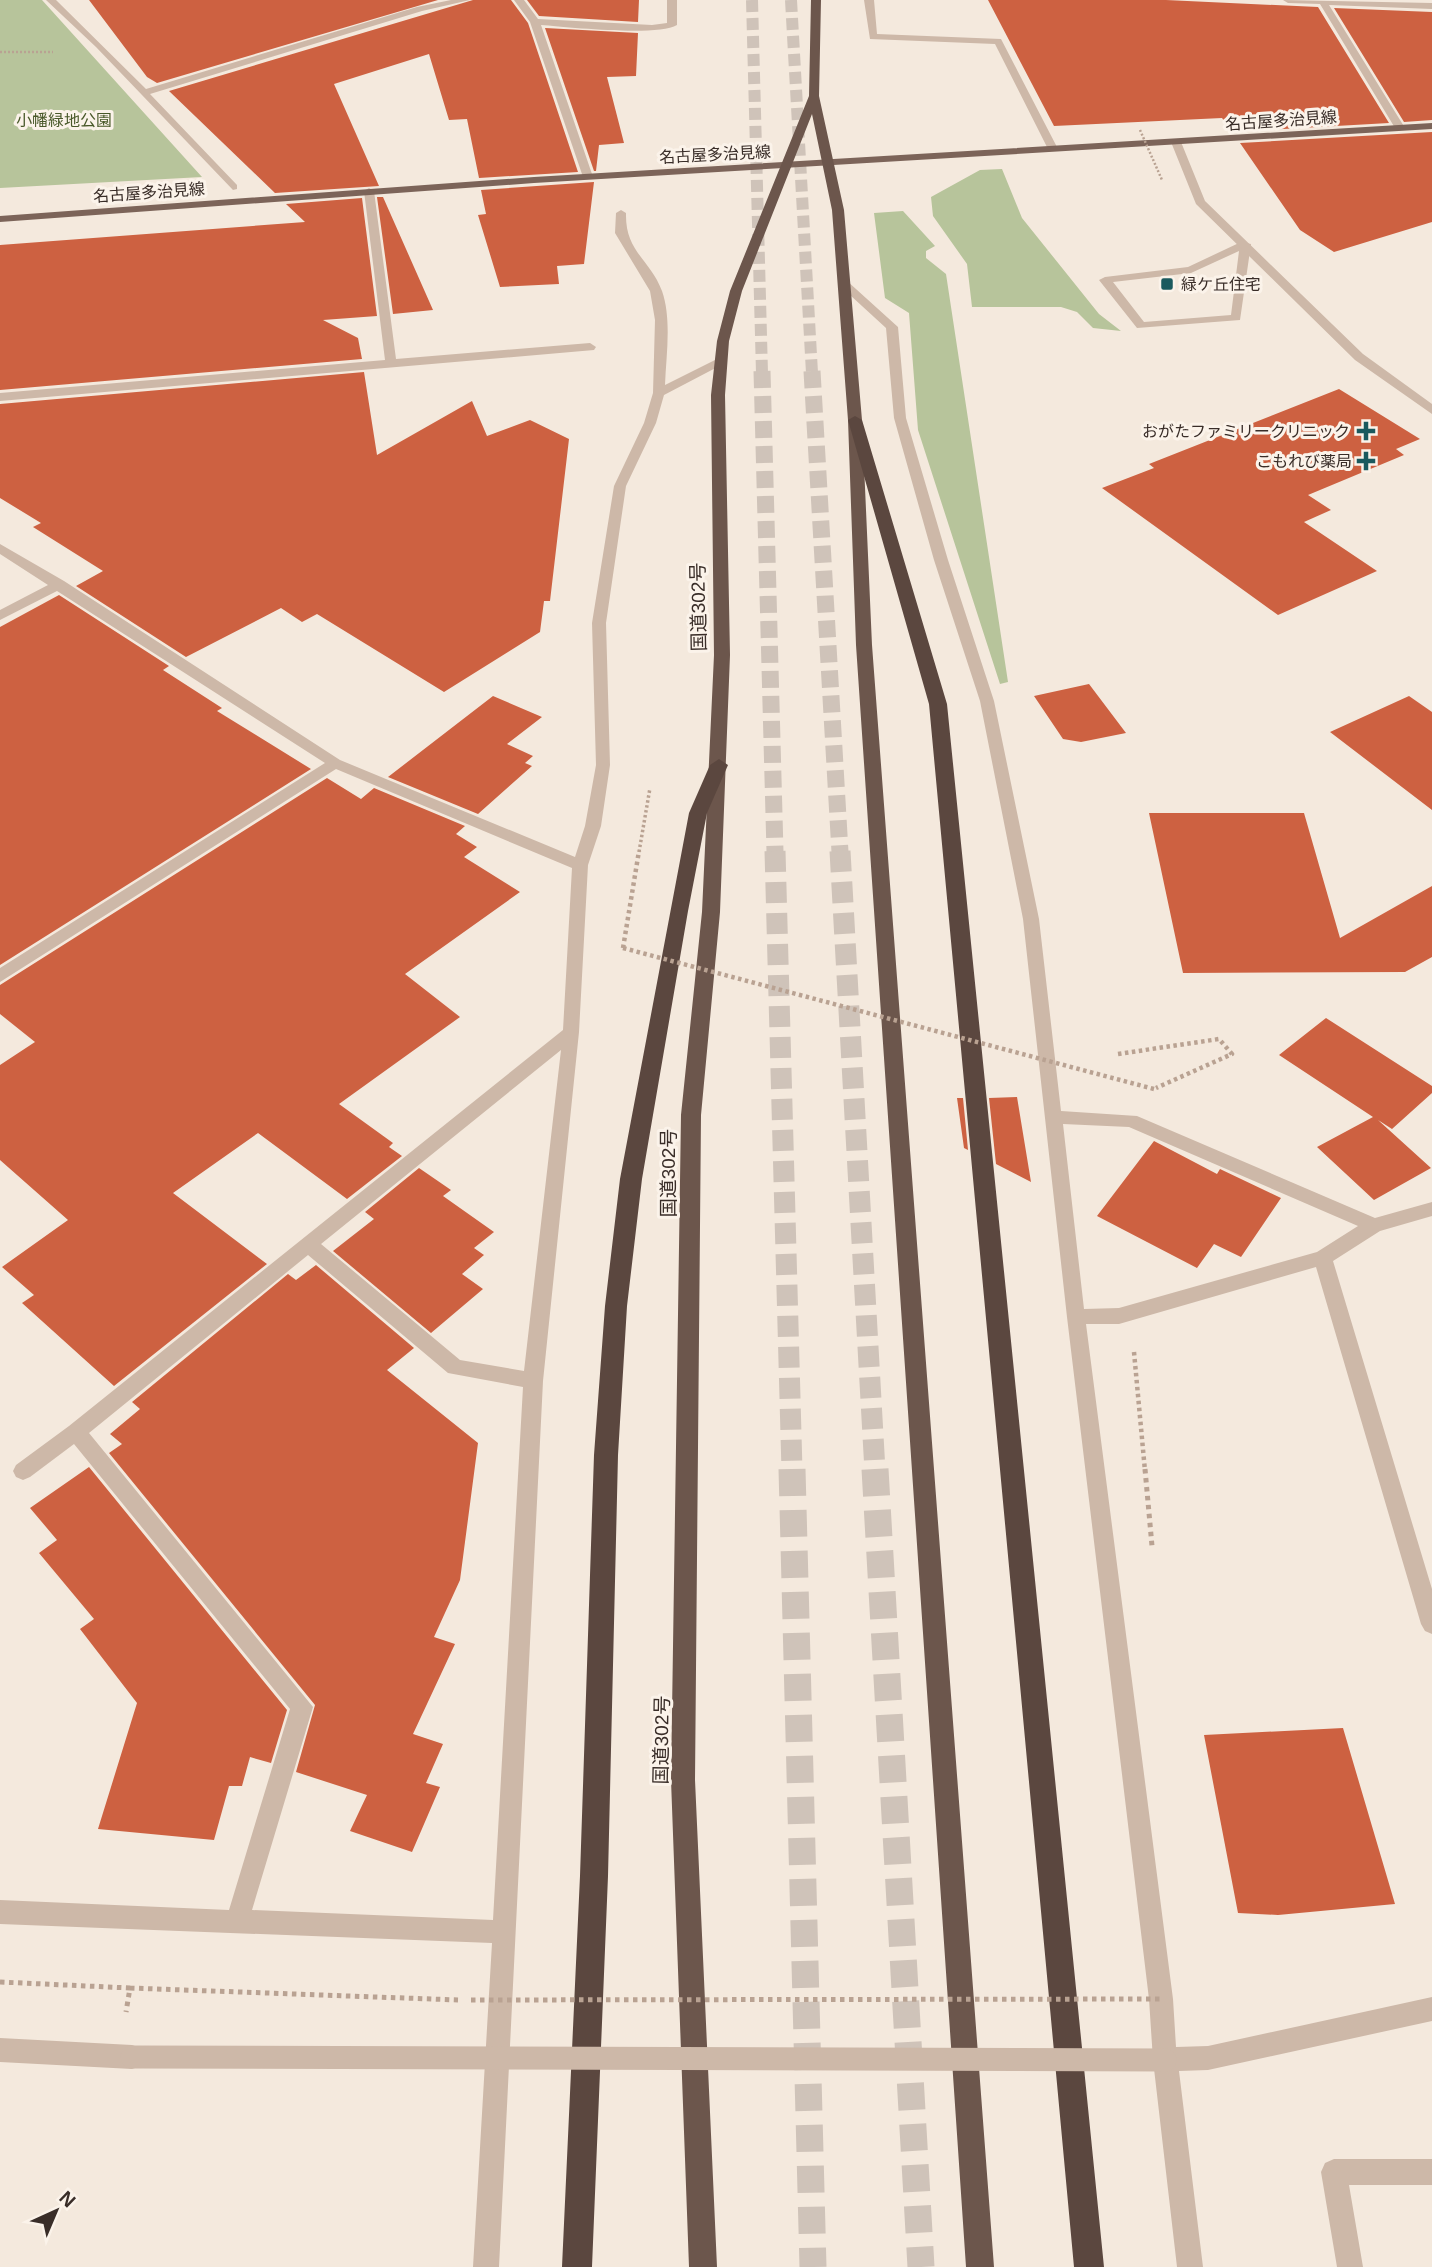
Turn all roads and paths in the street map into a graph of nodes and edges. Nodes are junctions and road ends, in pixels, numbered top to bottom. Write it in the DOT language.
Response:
graph roads {
  1 [pos="51,0"];
  2 [pos="465,0"];
  3 [pos="519,0"];
  4 [pos="672,0"];
  5 [pos="816,0"];
  6 [pos="869,0"];
  7 [pos="1288,0"];
  8 [pos="1322,1"];
  9 [pos="1432,6"];
  10 [pos="535,22"];
  11 [pos="145,92"];
  12 [pos="814,96"];
  13 [pos="1432,126"];
  14 [pos="1400,128"];
  15 [pos="1140,130"];
  16 [pos="1176,142"];
  17 [pos="1053,149"];
  18 [pos="830,163"];
  19 [pos="784,166"];
  20 [pos="588,177"];
  21 [pos="1162,180"];
  22 [pos="233,187"];
  23 [pos="369,191"];
  24 [pos="621,213"];
  25 [pos="0,219"];
  26 [pos="1245,244"];
  27 [pos="842,282"];
  28 [pos="590,347"];
  29 [pos="721,362"];
  30 [pos="391,363"];
  31 [pos="659,393"];
  32 [pos="0,397"];
  33 [pos="1432,410"];
  34 [pos="855,420"];
  35 [pos="0,548"];
  36 [pos="59,584"];
  37 [pos="0,616"];
  38 [pos="335,763"];
  39 [pos="719,765"];
  40 [pos="650,788"];
  41 [pos="580,865"];
  42 [pos="0,976"];
  43 [pos="571,1032"];
  44 [pos="1118,1054"];
  45 [pos="1054,1117"];
  46 [pos="1432,1209"];
  47 [pos="1374,1225"];
  48 [pos="308,1244"];
  49 [pos="1323,1258"];
  50 [pos="1076,1317"];
  51 [pos="533,1381"];
  52 [pos="76,1432"];
  53 [pos="23,1471"];
  54 [pos="1432,1624"];
  55 [pos="0,1912"];
  56 [pos="237,1922"];
  57 [pos="505,1932"];
  58 [pos="130,1988"];
  59 [pos="1161,1999"];
  60 [pos="1432,2009"];
  61 [pos="0,2050"];
  62 [pos="1165,2060"];
  63 [pos="1432,2172"];
  64 [pos="486,2267"];
  65 [pos="577,2267"];
  66 [pos="703,2267"];
  67 [pos="980,2267"];
  68 [pos="1089,2267"];
  69 [pos="1190,2267"];
  70 [pos="1350,2267"];
  1 -- 11 [label="street"];
  2 -- 11 [label="street"];
  3 -- 10 [label="street"];
  4 -- 10 [label="street"];
  5 -- 12 [label="highway, 国道302号"];
  6 -- 17 [label="street"];
  7 -- 8 [label="street"];
  8 -- 9 [label="street"];
  8 -- 14 [label="street"];
  10 -- 20 [label="street"];
  11 -- 22 [label="street"];
  12 -- 18 [label="highway, 国道302号"];
  12 -- 19 [label="highway, 国道302号"];
  13 -- 14 [label="main road, 名古屋多治見線"];
  14 -- 16 [label="main road, 名古屋多治見線"];
  15 -- 21 [label="path, bridge"];
  16 -- 17 [label="main road, 名古屋多治見線"];
  16 -- 26 [label="street"];
  17 -- 18 [label="main road, 名古屋多治見線"];
  18 -- 19 [label="main road, 名古屋多治見線"];
  18 -- 27 [label="highway, 国道302号"];
  19 -- 20 [label="main road, 名古屋多治見線"];
  19 -- 29 [label="highway, 国道302号"];
  20 -- 23 [label="main road, 名古屋多治見線"];
  23 -- 25 [label="main road, 名古屋多治見線"];
  23 -- 30 [label="street"];
  24 -- 31 [label="street"];
  26 -- 26 [label="street"];
  26 -- 33 [label="street"];
  27 -- 34 [label="highway, 国道302号"];
  27 -- 45 [label="street"];
  28 -- 30 [label="street"];
  29 -- 31 [label="street"];
  29 -- 39 [label="highway, 国道302号"];
  30 -- 32 [label="street"];
  31 -- 41 [label="street"];
  34 -- 67 [label="highway, 国道302号"];
  34 -- 68 [label="highway"];
  35 -- 36 [label="street"];
  36 -- 37 [label="street"];
  36 -- 38 [label="street"];
  38 -- 41 [label="street"];
  38 -- 42 [label="street"];
  39 -- 65 [label="highway"];
  39 -- 66 [label="highway, 国道302号"];
  40 -- 44 [label="path, bridge"];
  41 -- 43 [label="street"];
  43 -- 48 [label="street"];
  43 -- 51 [label="street"];
  45 -- 47 [label="street"];
  45 -- 50 [label="street"];
  46 -- 47 [label="street"];
  47 -- 49 [label="street"];
  48 -- 51 [label="street"];
  48 -- 52 [label="street"];
  49 -- 50 [label="street"];
  49 -- 54 [label="street"];
  50 -- 59 [label="street"];
  51 -- 57 [label="street"];
  52 -- 53 [label="street"];
  52 -- 56 [label="street"];
  55 -- 56 [label="street"];
  56 -- 57 [label="street"];
  57 -- 64 [label="street"];
  58 -- 59 [label="path, bridge"];
  59 -- 62 [label="street"];
  60 -- 62 [label="street"];
  61 -- 62 [label="street, bridge"];
  62 -- 69 [label="street"];
  63 -- 70 [label="street"];
}
